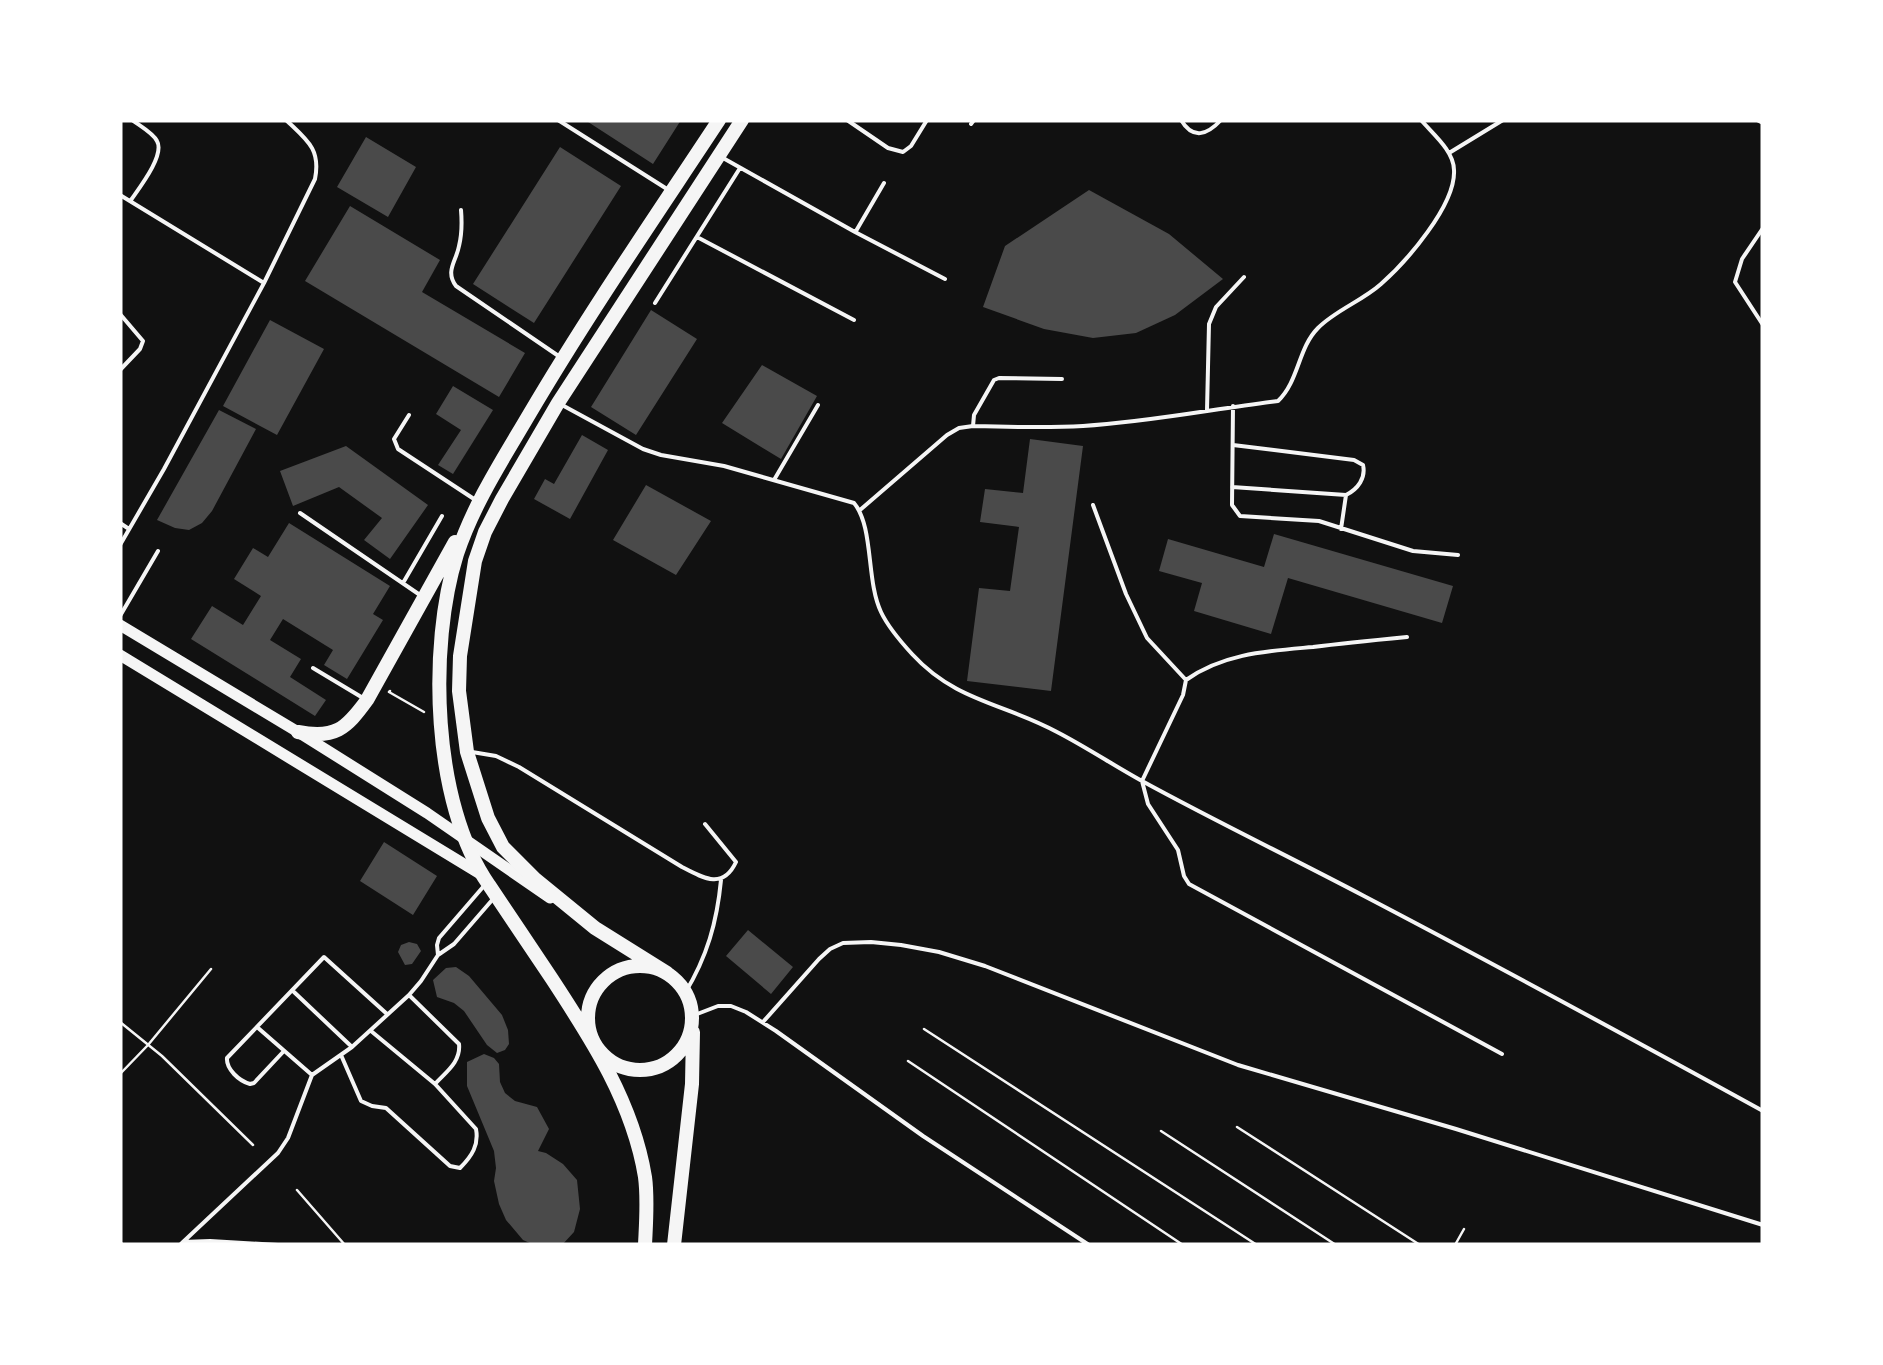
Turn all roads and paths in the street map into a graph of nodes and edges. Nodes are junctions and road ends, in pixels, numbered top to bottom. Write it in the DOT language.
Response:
graph roads {
  1 [pos="132,120"];
  2 [pos="286,120"];
  3 [pos="546,120"];
  4 [pos="558,120"];
  5 [pos="719,120"];
  6 [pos="742,120"];
  7 [pos="847,120"];
  8 [pos="927,120"];
  9 [pos="1180,120"];
  10 [pos="1221,120"];
  11 [pos="1421,120"];
  12 [pos="1503,120"];
  13 [pos="1449,153"];
  14 [pos="718,155"];
  15 [pos="740,168"];
  16 [pos="884,184"];
  17 [pos="672,192"];
  18 [pos="120,195"];
  19 [pos="130,202"];
  20 [pos="461,210"];
  21 [pos="1763,228"];
  22 [pos="855,232"];
  23 [pos="697,237"];
  24 [pos="1244,277"];
  25 [pos="944,279"];
  26 [pos="264,284"];
  27 [pos="655,303"];
  28 [pos="120,314"];
  29 [pos="854,320"];
  30 [pos="1763,325"];
  31 [pos="563,359"];
  32 [pos="120,370"];
  33 [pos="1062,379"];
  34 [pos="558,402"];
  35 [pos="818,404"];
  36 [pos="1233,406"];
  37 [pos="1207,410"];
  38 [pos="409,415"];
  39 [pos="973,426"];
  40 [pos="1232,445"];
  41 [pos="774,480"];
  42 [pos="1232,487"];
  43 [pos="1346,494"];
  44 [pos="478,502"];
  45 [pos="1093,504"];
  46 [pos="860,510"];
  47 [pos="300,514"];
  48 [pos="442,516"];
  49 [pos="120,523"];
  50 [pos="129,529"];
  51 [pos="1341,529"];
  52 [pos="120,544"];
  53 [pos="158,550"];
  54 [pos="1458,555"];
  55 [pos="403,583"];
  56 [pos="424,596"];
  57 [pos="120,616"];
  58 [pos="120,625"];
  59 [pos="1407,637"];
  60 [pos="120,655"];
  61 [pos="313,668"];
  62 [pos="1186,680"];
  63 [pos="389,692"];
  64 [pos="367,700"];
  65 [pos="430,715"];
  66 [pos="298,732"];
  67 [pos="467,752"];
  68 [pos="1142,781"];
  69 [pos="705,824"];
  70 [pos="465,839"];
  71 [pos="721,879"];
  72 [pos="488,884"];
  73 [pos="594,928"];
  74 [pos="438,955"];
  75 [pos="211,969"];
  76 [pos="666,973"];
  77 [pos="292,991"];
  78 [pos="685,993"];
  79 [pos="409,995"];
  80 [pos="388,1014"];
  81 [pos="692,1016"];
  82 [pos="120,1022"];
  83 [pos="763,1022"];
  84 [pos="257,1027"];
  85 [pos="924,1029"];
  86 [pos="370,1030"];
  87 [pos="595,1044"];
  88 [pos="148,1045"];
  89 [pos="352,1048"];
  90 [pos="284,1052"];
  91 [pos="1502,1054"];
  92 [pos="341,1055"];
  93 [pos="908,1060"];
  94 [pos="120,1074"];
  95 [pos="312,1075"];
  96 [pos="435,1084"];
  97 [pos="1763,1111"];
  98 [pos="1237,1127"];
  99 [pos="1161,1131"];
  100 [pos="253,1145"];
  101 [pos="297,1190"];
  102 [pos="1763,1225"];
  103 [pos="1464,1229"];
  104 [pos="181,1244"];
  105 [pos="278,1245"];
  106 [pos="345,1245"];
  107 [pos="645,1245"];
  108 [pos="674,1245"];
  109 [pos="1090,1245"];
  110 [pos="1182,1245"];
  111 [pos="1257,1245"];
  112 [pos="1336,1245"];
  113 [pos="1420,1245"];
  114 [pos="1455,1245"];
  1 -- 19 [label="lane"];
  2 -- 26 [label="lane"];
  3 -- 4 [label="lane"];
  4 -- 17 [label="lane"];
  5 -- 17 [label="main road"];
  6 -- 14 [label="main road"];
  7 -- 8 [label="lane"];
  9 -- 10 [label="lane"];
  11 -- 13 [label="lane"];
  12 -- 13 [label="lane"];
  13 -- 36 [label="lane"];
  14 -- 15 [label="lane"];
  14 -- 34 [label="main road"];
  15 -- 22 [label="lane"];
  15 -- 23 [label="lane"];
  16 -- 22 [label="lane"];
  17 -- 31 [label="main road"];
  18 -- 19 [label="lane"];
  19 -- 26 [label="lane"];
  20 -- 31 [label="lane"];
  21 -- 30 [label="lane"];
  22 -- 25 [label="lane"];
  23 -- 27 [label="lane"];
  23 -- 29 [label="lane"];
  24 -- 37 [label="lane"];
  26 -- 50 [label="lane"];
  28 -- 32 [label="lane"];
  31 -- 44 [label="main road"];
  33 -- 39 [label="lane"];
  34 -- 41 [label="lane"];
  34 -- 67 [label="main road"];
  35 -- 41 [label="lane"];
  36 -- 37 [label="lane"];
  36 -- 40 [label="lane"];
  37 -- 39 [label="lane"];
  38 -- 44 [label="lane"];
  39 -- 46 [label="lane"];
  40 -- 42 [label="lane"];
  40 -- 43 [label="lane"];
  41 -- 46 [label="lane"];
  42 -- 43 [label="lane"];
  42 -- 51 [label="lane"];
  43 -- 51 [label="lane"];
  44 -- 56 [label="main road"];
  44 -- 70 [label="main road"];
  45 -- 62 [label="lane"];
  46 -- 68 [label="lane"];
  47 -- 55 [label="lane"];
  48 -- 55 [label="lane"];
  49 -- 50 [label="lane"];
  50 -- 52 [label="lane"];
  51 -- 54 [label="lane"];
  53 -- 57 [label="lane"];
  55 -- 56 [label="lane"];
  56 -- 64 [label="main road"];
  58 -- 66 [label="main road"];
  59 -- 62 [label="lane"];
  60 -- 72 [label="main road"];
  61 -- 64 [label="lane"];
  62 -- 68 [label="lane"];
  63 -- 65 [label="path"];
  64 -- 66 [label="main road"];
  66 -- 70 [label="main road"];
  67 -- 71 [label="lane"];
  67 -- 73 [label="main road"];
  68 -- 91 [label="lane"];
  68 -- 97 [label="lane"];
  69 -- 71 [label="lane"];
  70 -- 72 [label="main road"];
  70 -- 73 [label="main road"];
  71 -- 78 [label="lane"];
  72 -- 74 [label="lane"];
  72 -- 74 [label="lane"];
  72 -- 87 [label="main road"];
  73 -- 76 [label="main road"];
  74 -- 79 [label="lane"];
  75 -- 88 [label="path"];
  76 -- 78 [label="main road"];
  76 -- 87 [label="main road"];
  77 -- 80 [label="lane"];
  77 -- 84 [label="lane"];
  77 -- 89 [label="lane"];
  78 -- 81 [label="main road"];
  79 -- 80 [label="lane"];
  79 -- 96 [label="lane"];
  80 -- 86 [label="lane"];
  81 -- 83 [label="lane"];
  81 -- 87 [label="main road"];
  81 -- 108 [label="main road"];
  82 -- 88 [label="path"];
  83 -- 102 [label="lane"];
  83 -- 109 [label="lane"];
  84 -- 90 [label="lane"];
  84 -- 90 [label="lane"];
  85 -- 111 [label="path"];
  86 -- 89 [label="lane"];
  86 -- 96 [label="lane"];
  87 -- 107 [label="main road"];
  88 -- 94 [label="path"];
  88 -- 100 [label="path"];
  89 -- 92 [label="lane"];
  90 -- 95 [label="lane"];
  92 -- 95 [label="lane"];
  92 -- 96 [label="lane"];
  93 -- 110 [label="path"];
  95 -- 104 [label="lane"];
  98 -- 113 [label="path"];
  99 -- 112 [label="path"];
  101 -- 106 [label="path"];
  103 -- 114 [label="path"];
  104 -- 105 [label="lane"];
}
